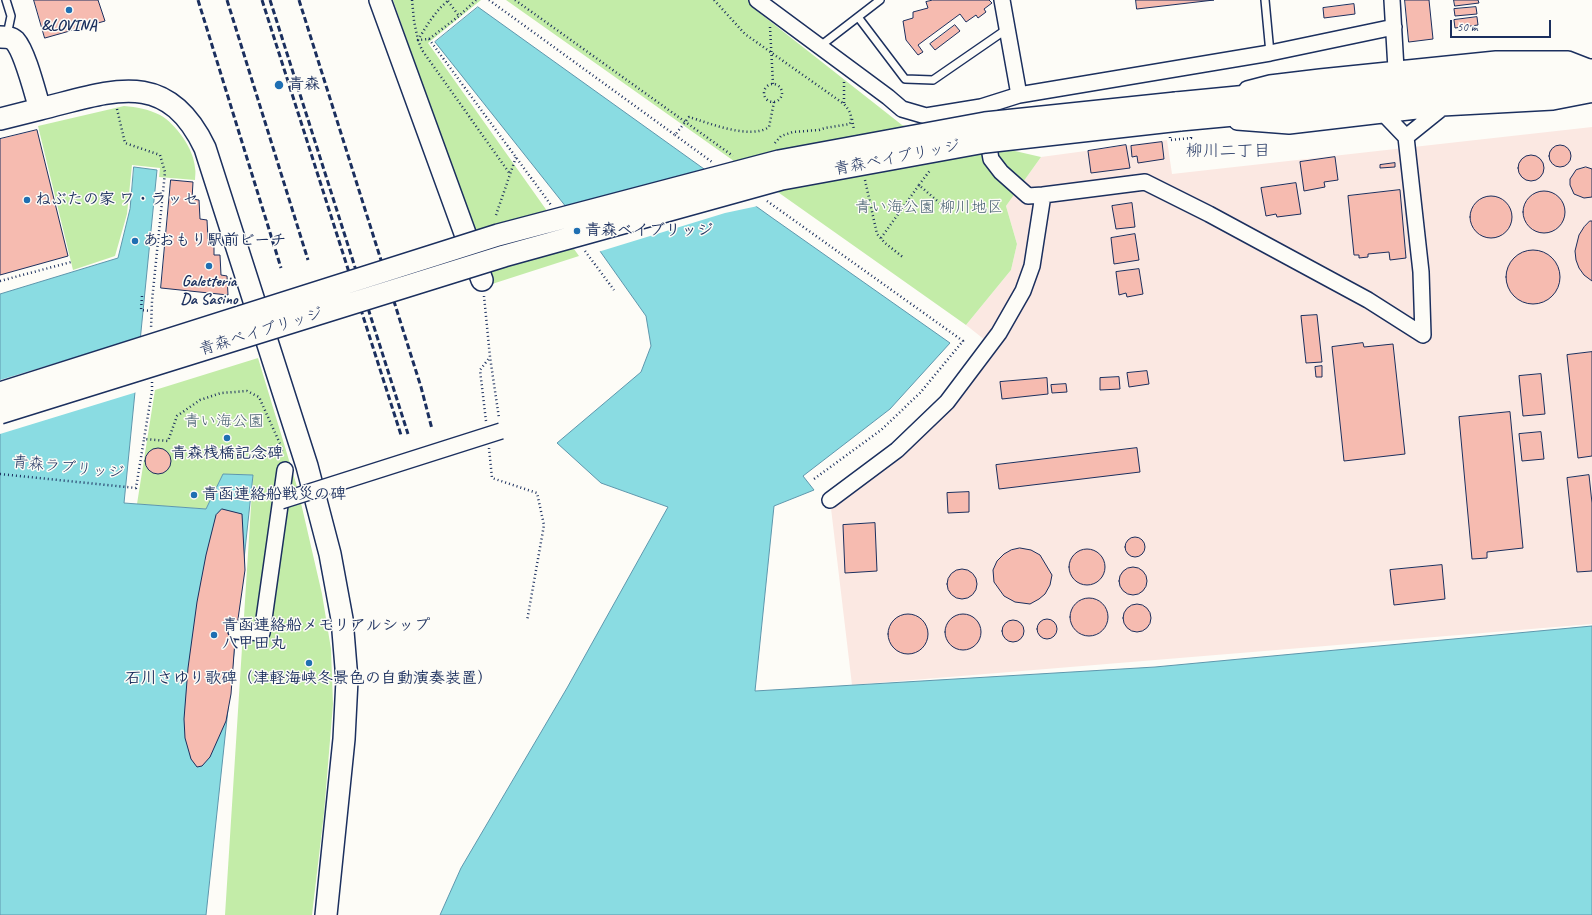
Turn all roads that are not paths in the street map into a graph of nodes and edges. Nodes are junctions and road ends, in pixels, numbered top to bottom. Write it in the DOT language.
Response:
graph roads {
  1 [pos="6,0"];
  2 [pos="380,0"];
  3 [pos="757,0"];
  4 [pos="880,0"];
  5 [pos="1002,0"];
  6 [pos="1265,0"];
  7 [pos="1392,0"];
  8 [pos="858,17"];
  9 [pos="1394,27"];
  10 [pos="1007,29"];
  11 [pos="3,37"];
  12 [pos="819,47"];
  13 [pos="1270,53"];
  14 [pos="1396,69"];
  15 [pos="1592,69"];
  16 [pos="1592,90"];
  17 [pos="1020,95"];
  18 [pos="1592,95"];
  19 [pos="1210,100"];
  20 [pos="981,107"];
  21 [pos="1442,108"];
  22 [pos="40,109"];
  23 [pos="1384,114"];
  24 [pos="0,119"];
  25 [pos="1186,120"];
  26 [pos="1406,137"];
  27 [pos="1043,195"];
  28 [pos="482,280"];
  29 [pos="0,393"];
  30 [pos="0,413"];
  31 [pos="500,431"];
  32 [pos="285,470"];
  33 [pos="830,500"];
  34 [pos="281,501"];
  35 [pos="236,631"];
  36 [pos="326,915"];
  1 -- 11 [label="lane"];
  2 -- 28 [label="street"];
  3 -- 12 [label="street"];
  4 -- 8 [label="lane"];
  5 -- 10 [label="street"];
  6 -- 13 [label="lane"];
  7 -- 9 [label="street"];
  8 -- 10 [label="lane"];
  8 -- 12 [label="lane"];
  9 -- 13 [label="street"];
  9 -- 14 [label="street"];
  10 -- 17 [label="street"];
  11 -- 22 [label="street"];
  12 -- 20 [label="street"];
  13 -- 17 [label="street"];
  14 -- 15 [label="street"];
  14 -- 19 [label="street"];
  15 -- 19 [label="street"];
  16 -- 25 [label="street"];
  17 -- 20 [label="street"];
  18 -- 21 [label="street"];
  19 -- 25 [label="street"];
  20 -- 27 [label="street"];
  21 -- 23 [label="street"];
  21 -- 26 [label="street"];
  22 -- 24 [label="street"];
  22 -- 36 [label="street"];
  23 -- 25 [label="street"];
  23 -- 26 [label="street"];
  25 -- 29 [label="street, 青森ベイブリッジ, bridge"];
  25 -- 30 [label="street, 青森ベイブリッジ, bridge"];
  26 -- 27 [label="street"];
  27 -- 33 [label="street"];
  31 -- 34 [label="street, bridge"];
  32 -- 34 [label="street"];
  34 -- 35 [label="street"];
}
